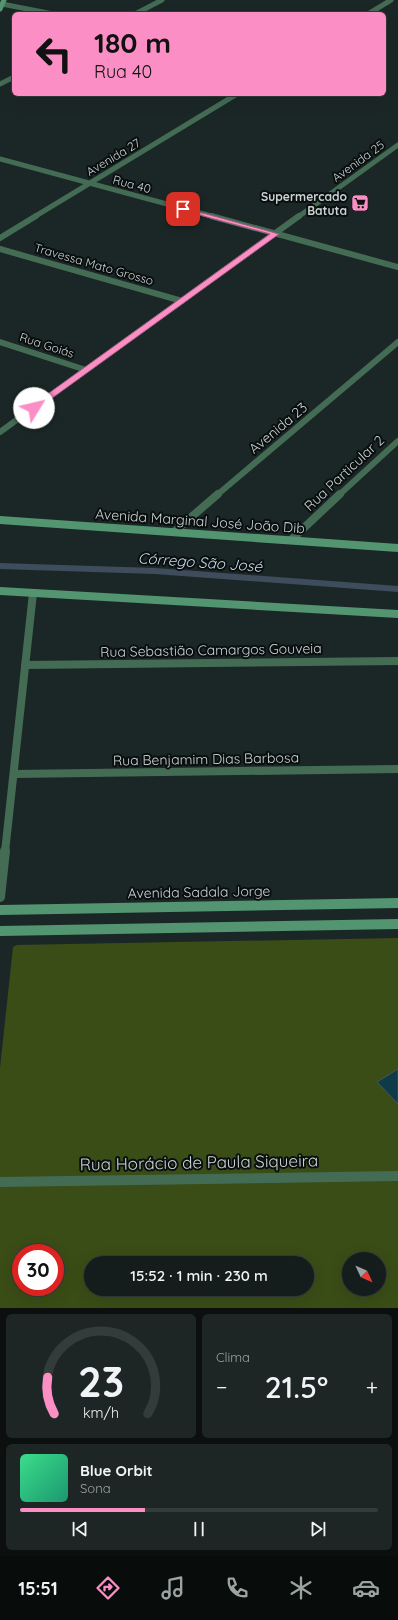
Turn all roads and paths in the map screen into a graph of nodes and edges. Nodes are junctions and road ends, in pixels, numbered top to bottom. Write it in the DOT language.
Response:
graph roads {
  1 [pos="162,0"];
  2 [pos="382,0"];
  3 [pos="390,1"];
  4 [pos="3,2"];
  5 [pos="398,3"];
  6 [pos="0,9"];
  7 [pos="45,12"];
  8 [pos="139,12"];
  9 [pos="371,12"];
  10 [pos="12,78"];
  11 [pos="0,84"];
  12 [pos="234,96"];
  13 [pos="398,145"];
  14 [pos="0,159"];
  15 [pos="91,184"];
  16 [pos="275,234"];
  17 [pos="0,238"];
  18 [pos="0,249"];
  19 [pos="398,267"];
  20 [pos="182,301"];
  21 [pos="0,342"];
  22 [pos="397,344"];
  23 [pos="86,370"];
  24 [pos="0,432"];
  25 [pos="398,441"];
  26 [pos="0,520"];
  27 [pos="174,532"];
  28 [pos="291,540"];
  29 [pos="398,548"];
  30 [pos="0,591"];
  31 [pos="32,592"];
  32 [pos="398,614"];
  33 [pos="398,661"];
  34 [pos="25,665"];
  35 [pos="398,769"];
  36 [pos="14,774"];
  37 [pos="0,897"];
  38 [pos="398,903"];
  39 [pos="0,910"];
  40 [pos="398,924"];
  41 [pos="0,931"];
  42 [pos="398,1176"];
  43 [pos="0,1182"];
  1 -- 8 [label="street"];
  2 -- 3 [label="street"];
  3 -- 5 [label="street"];
  3 -- 9 [label="street"];
  4 -- 6 [label="main road"];
  4 -- 7 [label="street"];
  10 -- 11 [label="street"];
  12 -- 15 [label="street, Avenida 27"];
  13 -- 16 [label="street, Avenida 25"];
  14 -- 15 [label="street, Rua 40"];
  15 -- 16 [label="street, Rua 40"];
  15 -- 17 [label="street, Avenida 27"];
  16 -- 19 [label="street, Rua 40"];
  16 -- 20 [label="street, Avenida 25"];
  18 -- 20 [label="street, Travessa Mato Grosso"];
  20 -- 23 [label="street, Avenida 25"];
  21 -- 23 [label="street, Rua Goiás"];
  22 -- 27 [label="street, Avenida 23"];
  23 -- 24 [label="street, Avenida 25"];
  25 -- 28 [label="street, Rua Particular 2"];
  26 -- 27 [label="main road, Avenida Marginal José João Dib"];
  27 -- 28 [label="main road, Avenida Marginal José João Dib"];
  28 -- 29 [label="main road, Avenida Marginal José João Dib"];
  30 -- 31 [label="main road"];
  31 -- 32 [label="main road"];
  31 -- 34 [label="street"];
  33 -- 34 [label="street, Rua Sebastião Camargos Gouveia"];
  34 -- 36 [label="street"];
  35 -- 36 [label="street, Rua Benjamim Dias Barbosa"];
  36 -- 37 [label="street"];
  38 -- 39 [label="main road, Avenida Sadala Jorge"];
  40 -- 41 [label="main road"];
  42 -- 43 [label="street, Rua Horácio de Paula Siqueira"];
}
